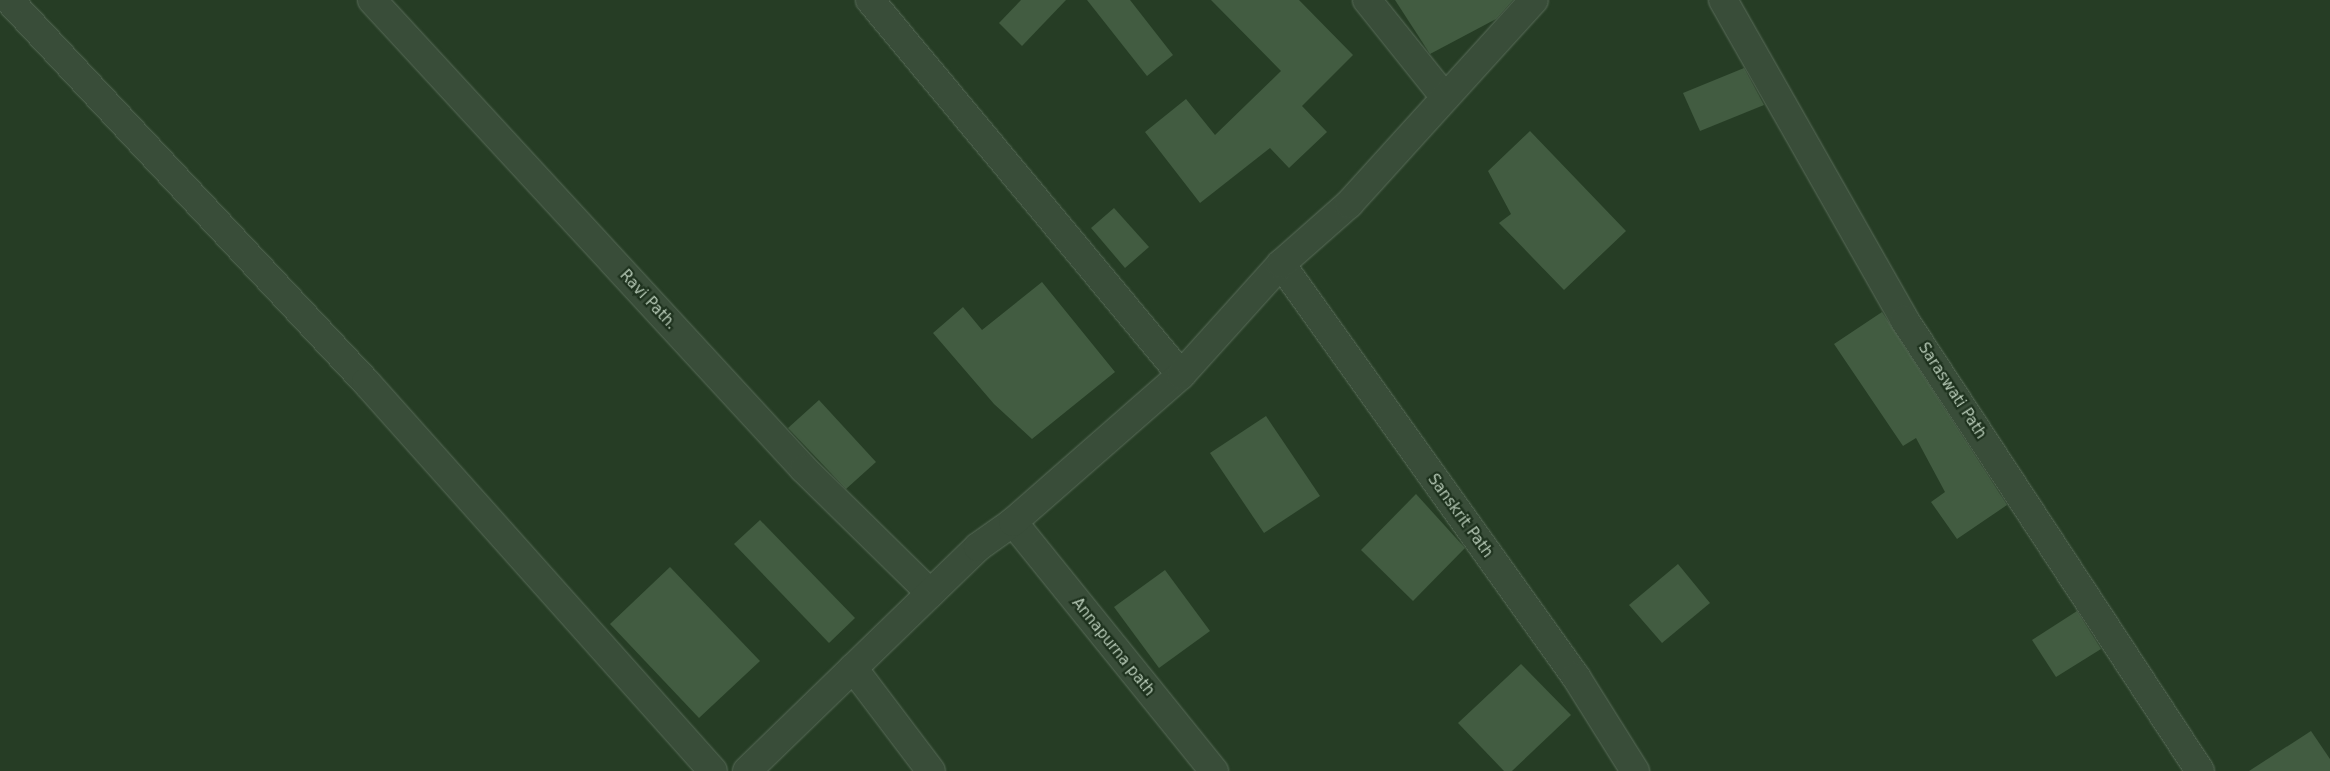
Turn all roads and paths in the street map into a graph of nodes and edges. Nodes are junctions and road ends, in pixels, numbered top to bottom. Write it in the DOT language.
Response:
graph roads {
  1 [pos="10,0"];
  2 [pos="372,0"];
  3 [pos="870,0"];
  4 [pos="1367,0"];
  5 [pos="1534,0"];
  6 [pos="1723,0"];
  7 [pos="1444,96"];
  8 [pos="1281,264"];
  9 [pos="1181,375"];
  10 [pos="1013,522"];
  11 [pos="930,593"];
  12 [pos="853,668"];
  13 [pos="713,771"];
  14 [pos="747,771"];
  15 [pos="931,771"];
  16 [pos="1214,771"];
  17 [pos="1635,771"];
  18 [pos="2200,771"];
  1 -- 13 [label="street"];
  2 -- 11 [label="street, Ravi Path."];
  3 -- 9 [label="street"];
  4 -- 7 [label="street"];
  5 -- 7 [label="street"];
  6 -- 18 [label="street, Saraswati Path"];
  7 -- 8 [label="street"];
  8 -- 9 [label="street"];
  8 -- 17 [label="street, Sanskrit Path"];
  9 -- 10 [label="street"];
  10 -- 11 [label="street"];
  10 -- 16 [label="street, Annapurna path"];
  11 -- 12 [label="street"];
  12 -- 14 [label="street"];
  12 -- 15 [label="street"];
}
